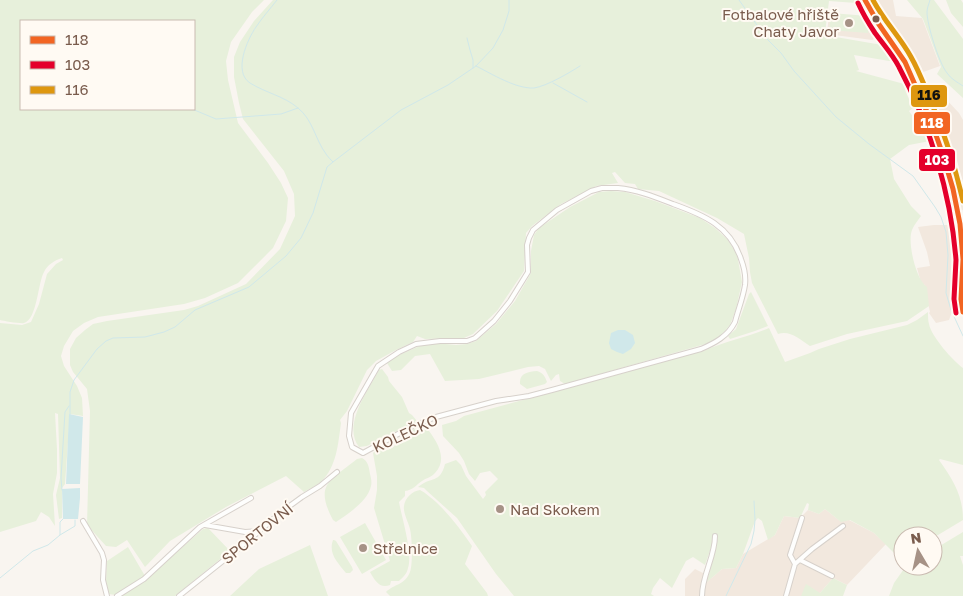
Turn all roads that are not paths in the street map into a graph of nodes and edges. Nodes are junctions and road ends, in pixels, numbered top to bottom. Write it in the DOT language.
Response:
graph roads {
  1 [pos="866,0"];
  2 [pos="728,233"];
  3 [pos="963,260"];
  4 [pos="963,312"];
  5 [pos="337,472"];
  6 [pos="251,498"];
  7 [pos="802,518"];
  8 [pos="83,521"];
  9 [pos="205,525"];
  10 [pos="843,526"];
  11 [pos="258,531"];
  12 [pos="715,536"];
  13 [pos="800,560"];
  14 [pos="795,564"];
  15 [pos="832,576"];
  16 [pos="107,596"];
  17 [pos="117,596"];
  18 [pos="179,596"];
  19 [pos="702,596"];
  20 [pos="786,596"];
  1 -- 3 [label="street"];
  2 -- 2 [label="street, KOLEČKO"];
  3 -- 4 [label="street"];
  5 -- 11 [label="street, SPORTOVNÍ"];
  6 -- 9 [label="street"];
  7 -- 14 [label="street"];
  8 -- 16 [label="street"];
  9 -- 11 [label="street"];
  9 -- 17 [label="street"];
  10 -- 13 [label="street"];
  11 -- 18 [label="street, SPORTOVNÍ"];
  12 -- 19 [label="street"];
  13 -- 14 [label="street"];
  13 -- 15 [label="street"];
  14 -- 20 [label="street"];
}
